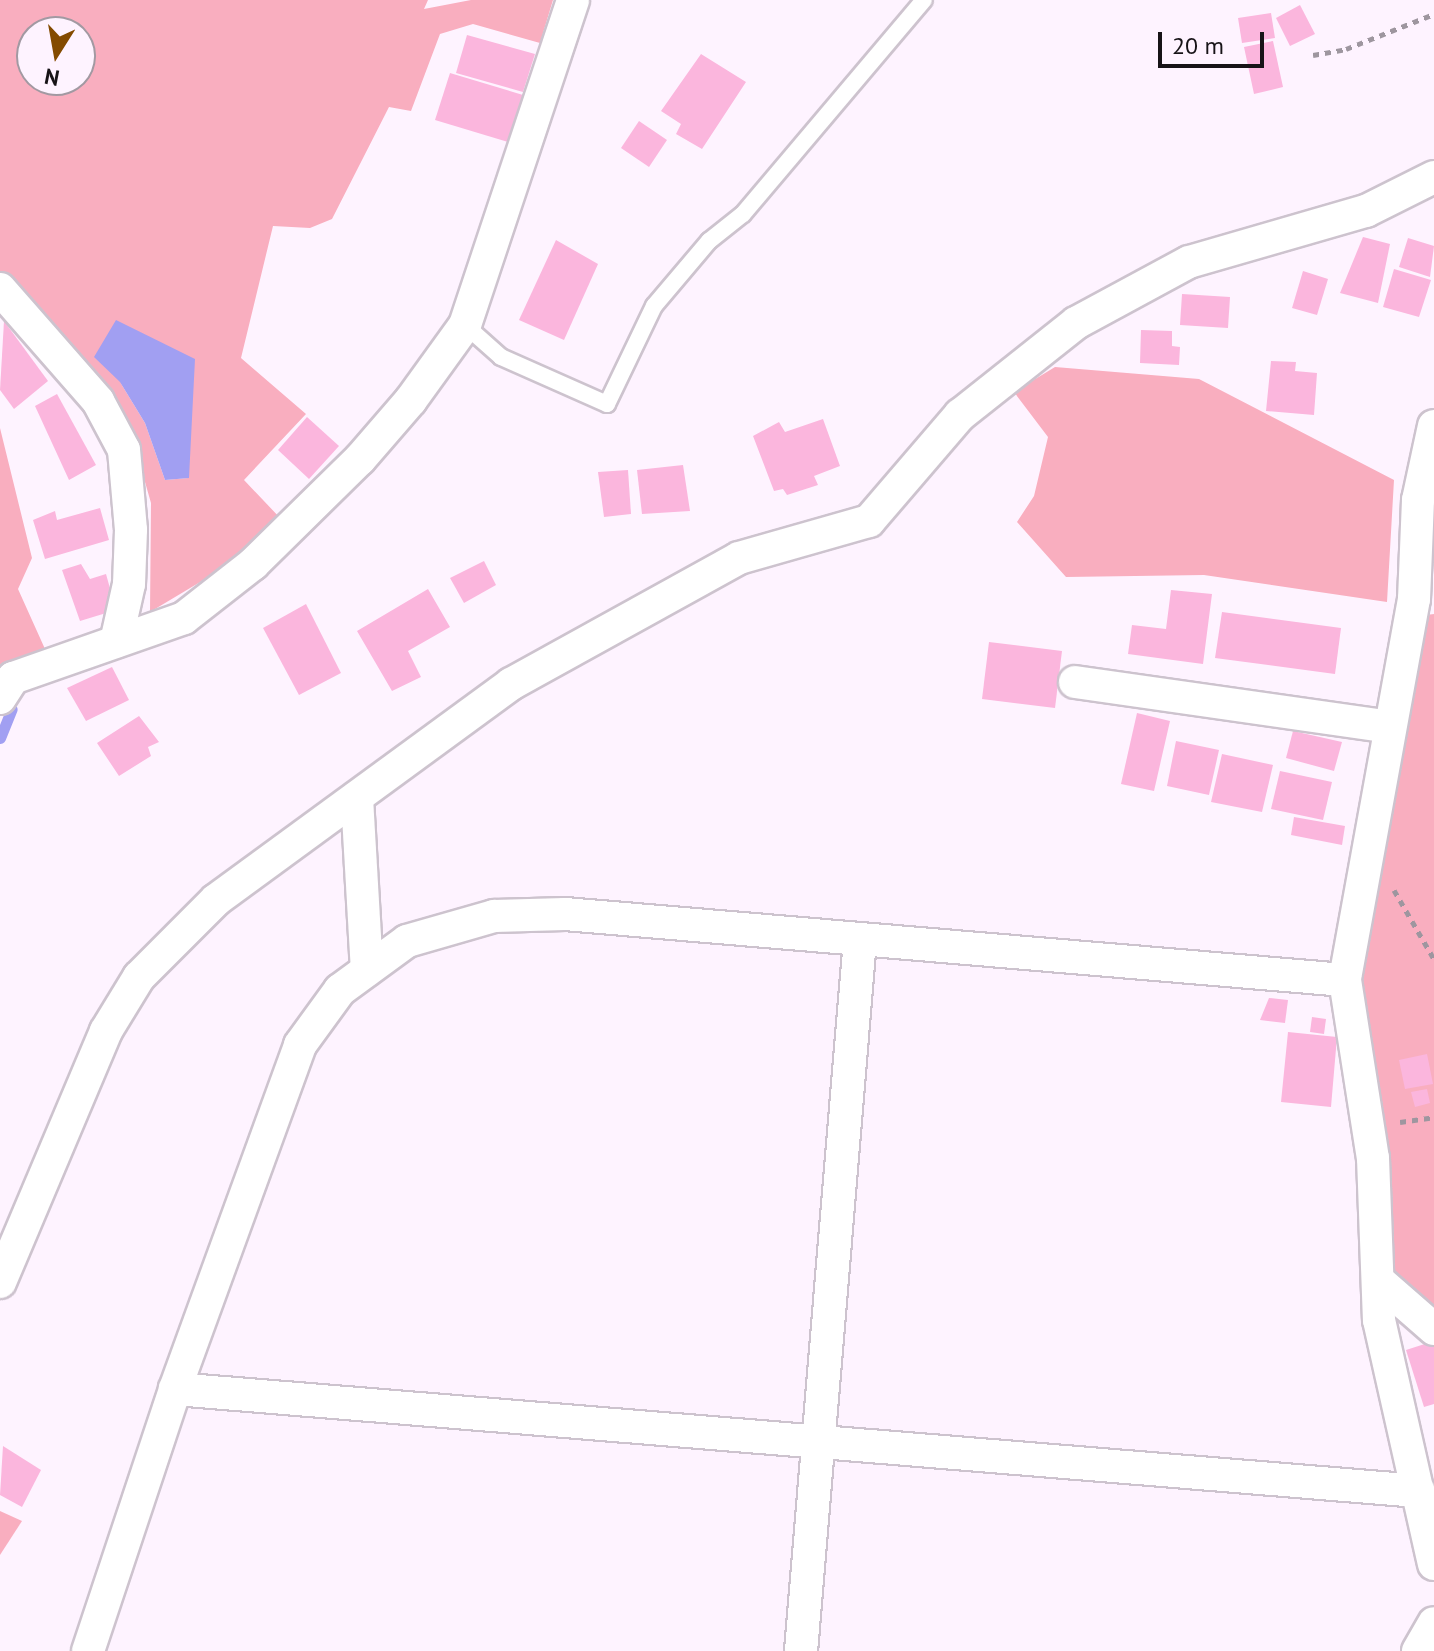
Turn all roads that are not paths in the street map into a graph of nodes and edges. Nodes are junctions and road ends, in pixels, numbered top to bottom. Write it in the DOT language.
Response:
graph roads {
  1 [pos="573,0"];
  2 [pos="924,0"];
  3 [pos="1434,177"];
  4 [pos="0,289"];
  5 [pos="465,325"];
  6 [pos="1434,426"];
  7 [pos="116,642"];
  8 [pos="1075,682"];
  9 [pos="0,698"];
  10 [pos="1390,727"];
  11 [pos="357,798"];
  12 [pos="860,939"];
  13 [pos="367,970"];
  14 [pos="1345,980"];
  15 [pos="1379,1281"];
  16 [pos="0,1282"];
  17 [pos="1434,1329"];
  18 [pos="175,1389"];
  19 [pos="818,1442"];
  20 [pos="1419,1491"];
  21 [pos="1434,1564"];
  22 [pos="1434,1623"];
  23 [pos="88,1651"];
  24 [pos="801,1651"];
  25 [pos="1418,1651"];
  1 -- 5 [label="street"];
  2 -- 5 [label="lane"];
  3 -- 11 [label="street"];
  4 -- 7 [label="street"];
  5 -- 7 [label="street"];
  6 -- 10 [label="street"];
  7 -- 9 [label="street"];
  8 -- 10 [label="street"];
  10 -- 14 [label="street"];
  11 -- 13 [label="street"];
  11 -- 16 [label="street"];
  12 -- 13 [label="street"];
  12 -- 14 [label="street"];
  12 -- 19 [label="street"];
  13 -- 18 [label="street"];
  14 -- 15 [label="street"];
  15 -- 17 [label="street"];
  15 -- 20 [label="street"];
  18 -- 19 [label="street"];
  18 -- 23 [label="street"];
  19 -- 20 [label="street"];
  19 -- 24 [label="street"];
  20 -- 21 [label="street"];
  22 -- 25 [label="street"];
}
